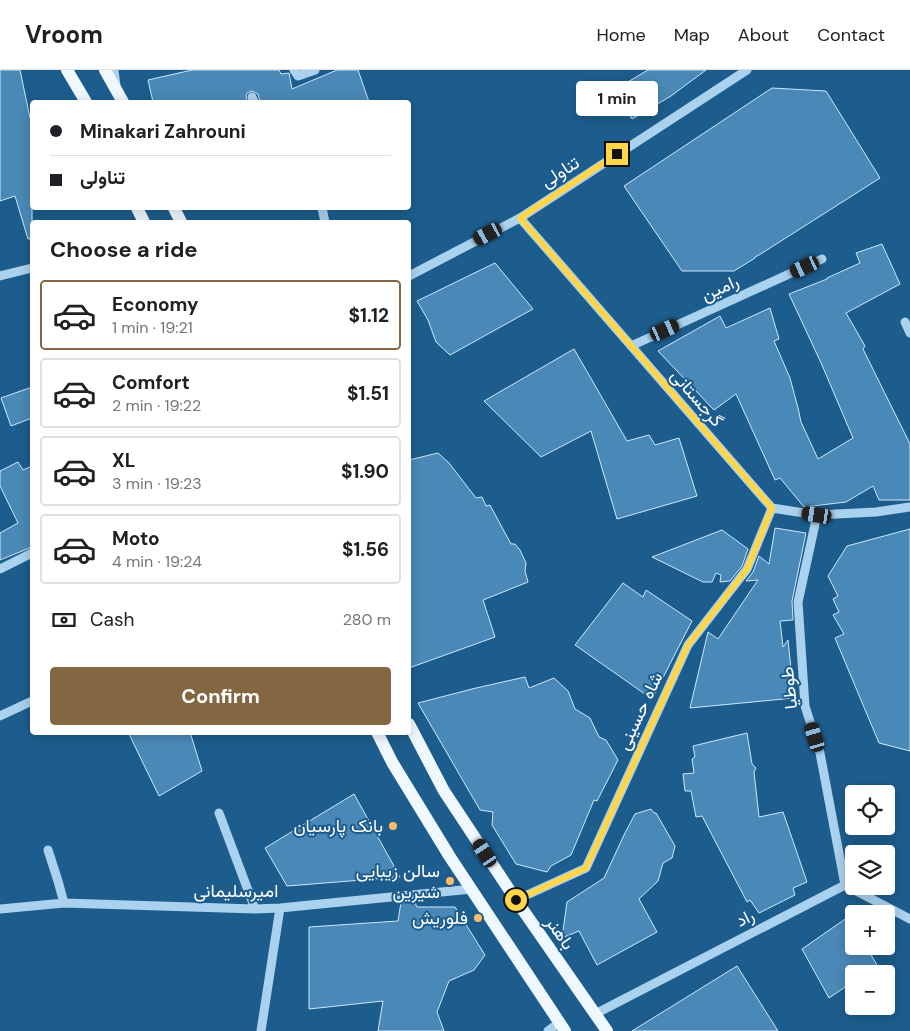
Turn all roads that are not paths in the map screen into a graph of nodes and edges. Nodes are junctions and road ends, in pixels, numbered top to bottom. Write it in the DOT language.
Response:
graph roads {
  1 [pos="66,70"];
  2 [pos="105,70"];
  3 [pos="114,70"];
  4 [pos="294,70"];
  5 [pos="315,70"];
  6 [pos="747,70"];
  7 [pos="116,89"];
  8 [pos="85,100"];
  9 [pos="122,100"];
  10 [pos="520,218"];
  11 [pos="822,259"];
  12 [pos="30,268"];
  13 [pos="411,275"];
  14 [pos="0,276"];
  15 [pos="905,322"];
  16 [pos="910,333"];
  17 [pos="630,346"];
  18 [pos="910,507"];
  19 [pos="772,508"];
  20 [pos="817,515"];
  21 [pos="30,555"];
  22 [pos="0,569"];
  23 [pos="30,702"];
  24 [pos="0,716"];
  25 [pos="411,728"];
  26 [pos="378,735"];
  27 [pos="218,812"];
  28 [pos="48,850"];
  29 [pos="845,885"];
  30 [pos="472,889"];
  31 [pos="864,895"];
  32 [pos="516,900"];
  33 [pos="64,903"];
  34 [pos="255,908"];
  35 [pos="280,908"];
  36 [pos="0,909"];
  37 [pos="910,920"];
  38 [pos="595,1014"];
  39 [pos="562,1027"];
  40 [pos="261,1031"];
  41 [pos="548,1031"];
  42 [pos="607,1031"];
  1 -- 8 [label="main road"];
  2 -- 7 [label="main road"];
  3 -- 7 [label="street"];
  4 -- 5 [label="street"];
  6 -- 10 [label="street, تناولی"];
  7 -- 9 [label="main road"];
  10 -- 13 [label="street, تناولی"];
  10 -- 17 [label="street, گرجستانی"];
  11 -- 17 [label="street, رامین"];
  12 -- 14 [label="street"];
  15 -- 16 [label="street"];
  17 -- 19 [label="street, گرجستانی"];
  18 -- 20 [label="street"];
  19 -- 20 [label="street"];
  19 -- 32 [label="street, شاه حسینی"];
  20 -- 29 [label="street, طوطیا"];
  21 -- 22 [label="street"];
  23 -- 24 [label="street"];
  25 -- 32 [label="main road, باهنر"];
  26 -- 30 [label="main road"];
  27 -- 34 [label="street"];
  28 -- 33 [label="street"];
  29 -- 38 [label="street, راد"];
  30 -- 35 [label="street, امیرسلیمانی"];
  30 -- 39 [label="main road"];
  31 -- 37 [label="street"];
  32 -- 38 [label="main road, باهنر"];
  33 -- 34 [label="street, امیرسلیمانی"];
  33 -- 36 [label="street, امیرسلیمانی"];
  34 -- 35 [label="street, امیرسلیمانی"];
  35 -- 40 [label="street"];
  38 -- 42 [label="main road, باهنر"];
  39 -- 41 [label="street"];
}
